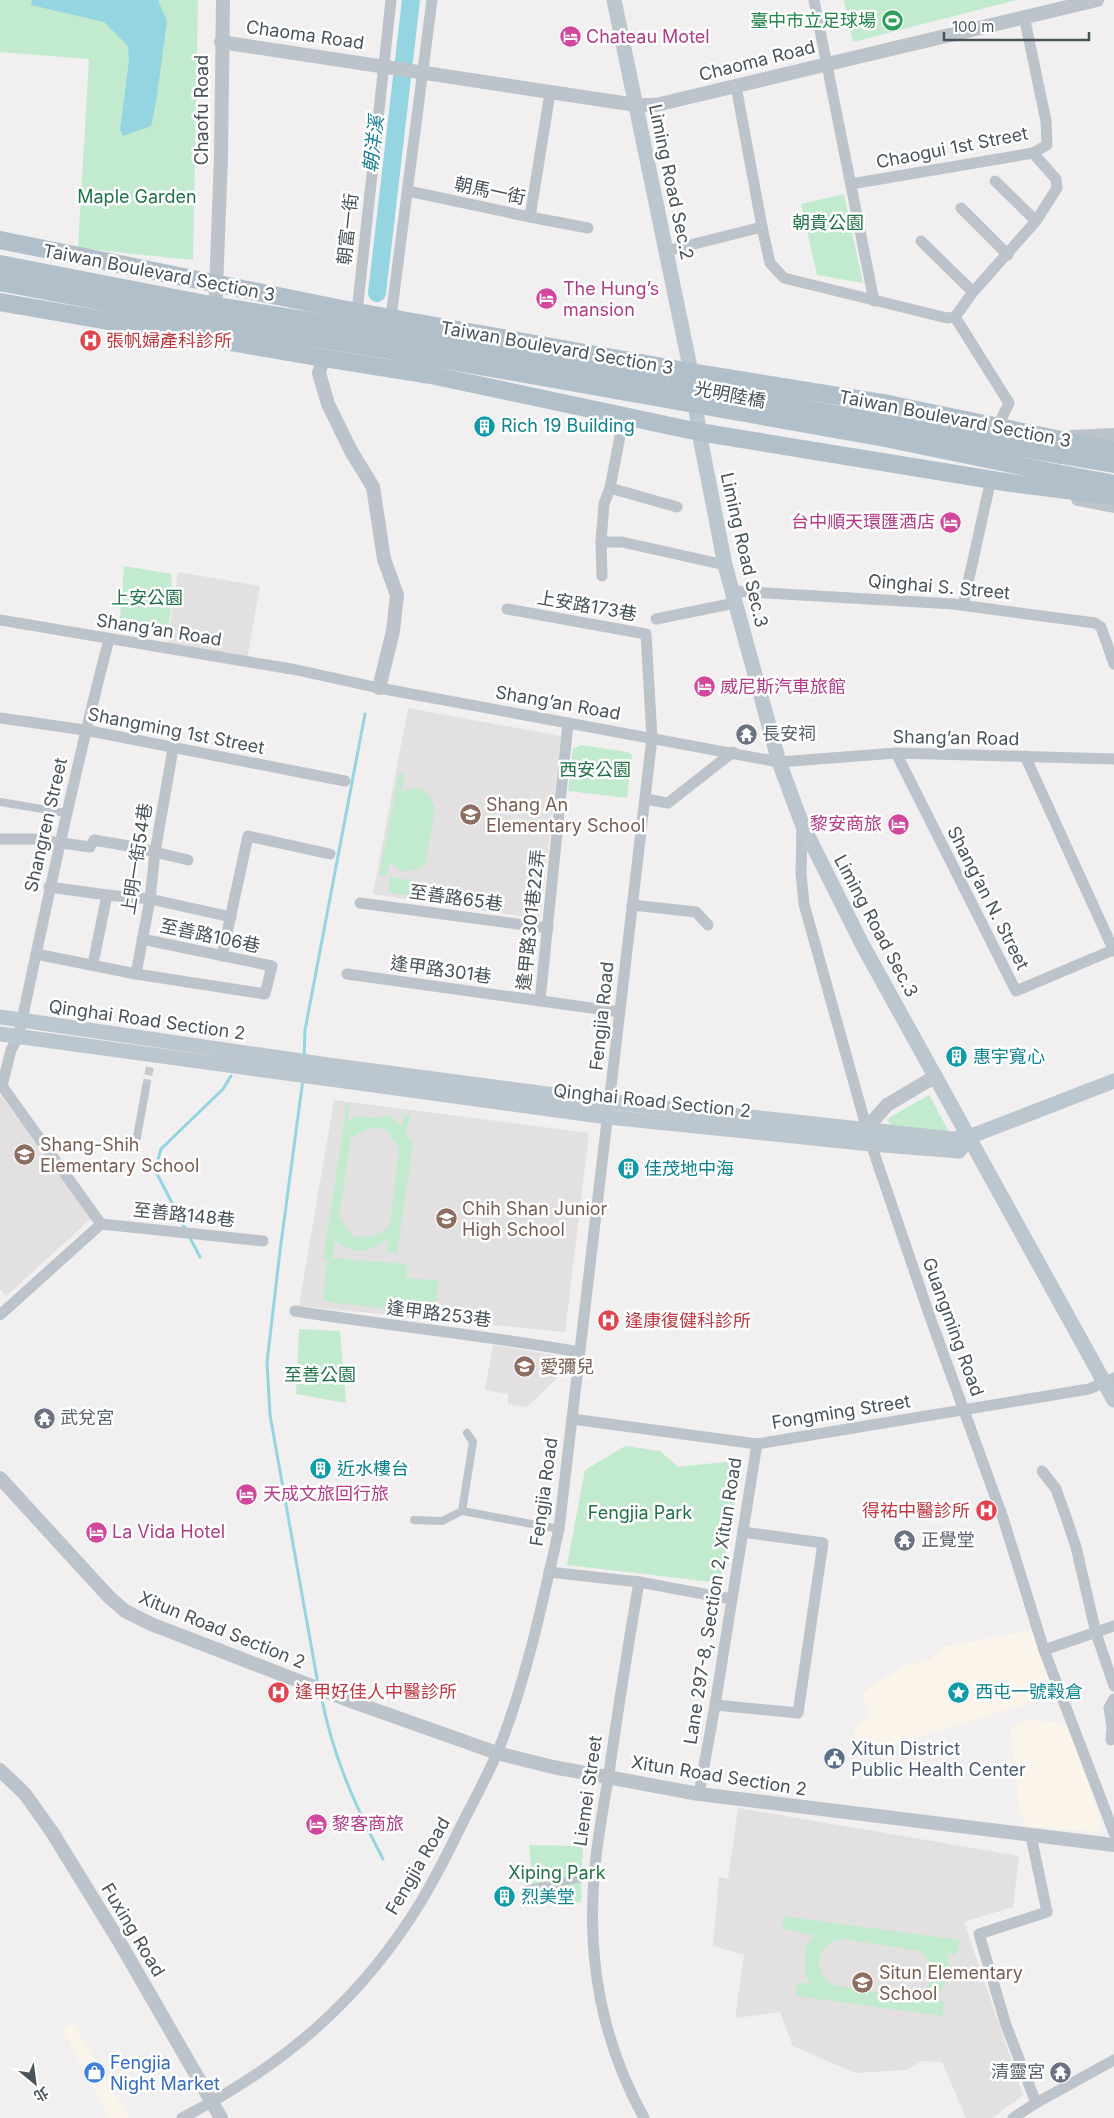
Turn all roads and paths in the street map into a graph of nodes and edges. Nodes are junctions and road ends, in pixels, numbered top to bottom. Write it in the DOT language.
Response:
graph roads {
  1 [pos="223,0"];
  2 [pos="391,0"];
  3 [pos="432,0"];
  4 [pos="614,0"];
  5 [pos="814,0"];
  6 [pos="1097,0"];
  7 [pos="1024,16"];
  8 [pos="221,42"];
  9 [pos="827,63"];
  10 [pos="384,66"];
  11 [pos="423,72"];
  12 [pos="736,86"];
  13 [pos="550,93"];
  14 [pos="636,105"];
  15 [pos="1033,153"];
  16 [pos="996,181"];
  17 [pos="851,184"];
  18 [pos="408,191"];
  19 [pos="961,208"];
  20 [pos="530,218"];
  21 [pos="1036,221"];
  22 [pos="762,227"];
  23 [pos="588,228"];
  24 [pos="0,240"];
  25 [pos="921,241"];
  26 [pos="666,251"];
  27 [pos="1008,255"];
  28 [pos="0,264"];
  29 [pos="0,282"];
  30 [pos="217,285"];
  31 [pos="973,292"];
  32 [pos="874,301"];
  33 [pos="0,302"];
  34 [pos="357,312"];
  35 [pos="392,317"];
  36 [pos="955,317"];
  37 [pos="215,323"];
  38 [pos="397,343"];
  39 [pos="323,358"];
  40 [pos="691,372"];
  41 [pos="432,375"];
  42 [pos="624,415"];
  43 [pos="998,426"];
  44 [pos="699,432"];
  45 [pos="1114,435"];
  46 [pos="1114,445"];
  47 [pos="1114,451"];
  48 [pos="1061,455"];
  49 [pos="1114,464"];
  50 [pos="1056,473"];
  51 [pos="991,480"];
  52 [pos="1011,483"];
  53 [pos="1114,484"];
  54 [pos="610,488"];
  55 [pos="1114,498"];
  56 [pos="1114,506"];
  57 [pos="677,507"];
  58 [pos="601,542"];
  59 [pos="726,565"];
  60 [pos="602,576"];
  61 [pos="734,597"];
  62 [pos="963,605"];
  63 [pos="507,609"];
  64 [pos="656,619"];
  65 [pos="0,620"];
  66 [pos="109,639"];
  67 [pos="1114,664"];
  68 [pos="379,688"];
  69 [pos="0,718"];
  70 [pos="568,722"];
  71 [pos="85,730"];
  72 [pos="652,738"];
  73 [pos="173,749"];
  74 [pos="733,752"];
  75 [pos="896,753"];
  76 [pos="1025,756"];
  77 [pos="1114,759"];
  78 [pos="779,762"];
  79 [pos="345,781"];
  80 [pos="645,799"];
  81 [pos="0,802"];
  82 [pos="66,813"];
  83 [pos="802,824"];
  84 [pos="0,839"];
  85 [pos="59,843"];
  86 [pos="154,852"];
  87 [pos="330,854"];
  88 [pos="188,860"];
  89 [pos="49,887"];
  90 [pos="107,895"];
  91 [pos="150,898"];
  92 [pos="360,903"];
  93 [pos="632,905"];
  94 [pos="231,917"];
  95 [pos="708,925"];
  96 [pos="548,928"];
  97 [pos="142,939"];
  98 [pos="1114,951"];
  99 [pos="36,954"];
  100 [pos="222,956"];
  101 [pos="93,964"];
  102 [pos="136,974"];
  103 [pos="347,974"];
  104 [pos="540,1001"];
  105 [pos="620,1012"];
  106 [pos="0,1017"];
  107 [pos="22,1020"];
  108 [pos="0,1034"];
  109 [pos="18,1037"];
  110 [pos="286,1065"];
  111 [pos="936,1076"];
  112 [pos="1114,1081"];
  113 [pos="146,1087"];
  114 [pos="609,1109"];
  115 [pos="866,1129"];
  116 [pos="969,1137"];
  117 [pos="137,1138"];
  118 [pos="871,1144"];
  119 [pos="101,1224"];
  120 [pos="263,1241"];
  121 [pos="1,1311"];
  122 [pos="295,1311"];
  123 [pos="578,1352"];
  124 [pos="1109,1381"];
  125 [pos="1114,1400"];
  126 [pos="964,1410"];
  127 [pos="572,1419"];
  128 [pos="467,1433"];
  129 [pos="757,1444"];
  130 [pos="1042,1471"];
  131 [pos="0,1478"];
  132 [pos="462,1511"];
  133 [pos="414,1520"];
  134 [pos="559,1529"];
  135 [pos="743,1532"];
  136 [pos="549,1572"];
  137 [pos="639,1582"];
  138 [pos="731,1599"];
  139 [pos="1114,1626"];
  140 [pos="1096,1633"];
  141 [pos="1044,1650"];
  142 [pos="1114,1686"];
  143 [pos="1114,1700"];
  144 [pos="715,1705"];
  145 [pos="1111,1740"];
  146 [pos="497,1752"];
  147 [pos="0,1770"];
  148 [pos="608,1777"];
  149 [pos="699,1794"];
  150 [pos="1114,1833"];
  151 [pos="1031,1836"];
  152 [pos="1114,1845"];
  153 [pos="585,1876"];
  154 [pos="525,1890"];
  155 [pos="1114,2060"];
  156 [pos="212,2103"];
  157 [pos="1036,2103"];
  158 [pos="182,2118"];
  159 [pos="221,2118"];
  160 [pos="644,2118"];
  161 [pos="1013,2118"];
  1 -- 8 [label="street, Chaofu Road"];
  2 -- 10 [label="street, 朝富一街"];
  3 -- 11 [label="street"];
  4 -- 14 [label="main road, Liming Road Sec.2"];
  5 -- 9 [label="street"];
  6 -- 7 [label="street, Chaoma Road"];
  7 -- 9 [label="street, Chaoma Road"];
  7 -- 15 [label="street, Chaogui 1st Street"];
  8 -- 10 [label="street, Chaoma Road"];
  8 -- 30 [label="street, Chaofu Road"];
  9 -- 12 [label="street, Chaoma Road"];
  9 -- 17 [label="street"];
  10 -- 11 [label="street, Chaoma Road"];
  10 -- 34 [label="street, 朝富一街"];
  11 -- 13 [label="street, Chaoma Road"];
  11 -- 18 [label="street"];
  12 -- 14 [label="street, Chaoma Road"];
  12 -- 22 [label="street"];
  13 -- 14 [label="street, Chaoma Road"];
  13 -- 20 [label="street, 朝馬一街"];
  14 -- 26 [label="main road, Liming Road Sec.2"];
  15 -- 17 [label="street, Chaogui 1st Street"];
  15 -- 21 [label="street"];
  16 -- 21 [label="street"];
  17 -- 32 [label="street"];
  18 -- 20 [label="street, 朝馬一街"];
  18 -- 35 [label="street"];
  19 -- 27 [label="street"];
  20 -- 23 [label="street"];
  21 -- 27 [label="street"];
  22 -- 26 [label="street"];
  22 -- 32 [label="street"];
  24 -- 30 [label="main road, Taiwan Boulevard Section 3"];
  25 -- 31 [label="street"];
  26 -- 40 [label="main road, Liming Road Sec.2"];
  27 -- 31 [label="street"];
  28 -- 37 [label="main road, Taiwan Boulevard Section 3"];
  29 -- 37 [label="main road, Taiwan Boulevard Section 3"];
  30 -- 34 [label="main road, Taiwan Boulevard Section 3"];
  30 -- 37 [label="street, Chaofu Road"];
  31 -- 36 [label="street"];
  32 -- 36 [label="street"];
  33 -- 37 [label="main road, Taiwan Boulevard Section 3"];
  34 -- 35 [label="main road, Taiwan Boulevard Section 3"];
  35 -- 40 [label="main road, Taiwan Boulevard Section 3"];
  36 -- 43 [label="street"];
  37 -- 38 [label="main road, Taiwan Boulevard Section 3"];
  37 -- 39 [label="main road, Taiwan Boulevard Section 3"];
  38 -- 41 [label="main road"];
  38 -- 48 [label="main road, 光明陸橋, bridge"];
  38 -- 50 [label="main road, 光明陸橋, bridge"];
  39 -- 41 [label="main road, Taiwan Boulevard Section 3"];
  39 -- 68 [label="street"];
  40 -- 43 [label="main road, Taiwan Boulevard Section 3"];
  40 -- 44 [label="main road, Liming Road Sec.2"];
  41 -- 42 [label="main road, Taiwan Boulevard Section 3"];
  42 -- 44 [label="main road, Taiwan Boulevard Section 3"];
  42 -- 54 [label="street"];
  43 -- 45 [label="street"];
  43 -- 46 [label="street"];
  43 -- 47 [label="main road, Taiwan Boulevard Section 3"];
  44 -- 51 [label="main road, Taiwan Boulevard Section 3"];
  44 -- 59 [label="main road, Liming Road Sec.3"];
  48 -- 49 [label="main road, Taiwan Boulevard Section 3"];
  50 -- 53 [label="main road, Taiwan Boulevard Section 3"];
  51 -- 52 [label="main road, Taiwan Boulevard Section 3"];
  51 -- 62 [label="street"];
  52 -- 55 [label="main road, Taiwan Boulevard Section 3"];
  52 -- 56 [label="street"];
  54 -- 57 [label="street"];
  54 -- 58 [label="street"];
  58 -- 59 [label="street"];
  58 -- 60 [label="street"];
  59 -- 61 [label="main road, Liming Road Sec.3"];
  61 -- 62 [label="street, Qinghai S. Street"];
  61 -- 64 [label="street, Qinghai S. Street"];
  61 -- 78 [label="main road, Liming Road Sec.3"];
  62 -- 67 [label="street, Qinghai S. Street"];
  63 -- 72 [label="street, 上安路173巷"];
  65 -- 66 [label="street, Shang’an Road"];
  66 -- 68 [label="street, Shang’an Road"];
  66 -- 71 [label="street, Shangren Street"];
  68 -- 70 [label="street, Shang’an Road"];
  69 -- 71 [label="street, Shangming 1st Street"];
  70 -- 72 [label="street, Shang’an Road"];
  70 -- 96 [label="street, 逢甲路301巷22弄"];
  71 -- 73 [label="street, Shangming 1st Street"];
  71 -- 82 [label="street, Shangren Street"];
  72 -- 74 [label="street, Shang’an Road"];
  72 -- 80 [label="street, Fengjia Road"];
  73 -- 79 [label="street, Shangming 1st Street"];
  73 -- 86 [label="street, 上明一街54巷"];
  74 -- 78 [label="street, Shang’an Road"];
  74 -- 80 [label="street"];
  75 -- 76 [label="street, Shang’an Road"];
  75 -- 78 [label="street, Shang’an Road"];
  75 -- 98 [label="street, Shang’an N. Street"];
  76 -- 77 [label="street, Shang’an Road"];
  76 -- 98 [label="street"];
  78 -- 83 [label="main road, Liming Road Sec.3"];
  80 -- 93 [label="street, Fengjia Road"];
  81 -- 82 [label="street"];
  82 -- 85 [label="street, Shangren Street"];
  83 -- 111 [label="main road, Liming Road Sec.3"];
  83 -- 115 [label="street, Guangming Road"];
  84 -- 85 [label="street"];
  85 -- 86 [label="street"];
  85 -- 89 [label="street, Shangren Street"];
  86 -- 88 [label="street"];
  86 -- 91 [label="street, 上明一街54巷"];
  87 -- 94 [label="street"];
  89 -- 90 [label="street"];
  89 -- 99 [label="street, Shangren Street"];
  90 -- 91 [label="street"];
  90 -- 101 [label="street"];
  91 -- 94 [label="street"];
  91 -- 97 [label="street, 上明一街54巷"];
  92 -- 96 [label="street, 至善路65巷"];
  93 -- 95 [label="street"];
  93 -- 105 [label="street, Fengjia Road"];
  94 -- 100 [label="street"];
  96 -- 104 [label="street, 逢甲路301巷22弄"];
  97 -- 100 [label="street, 至善路106巷"];
  97 -- 102 [label="street, 上明一街54巷"];
  99 -- 101 [label="street"];
  99 -- 107 [label="street, Shangren Street"];
  100 -- 102 [label="street, 至善路106巷"];
  101 -- 102 [label="street"];
  103 -- 104 [label="street, 逢甲路301巷"];
  104 -- 105 [label="street, 逢甲路301巷"];
  105 -- 114 [label="street, Fengjia Road"];
  106 -- 107 [label="main road, Qinghai Road Section 2"];
  107 -- 109 [label="street, Shangren Street"];
  107 -- 110 [label="main road, Qinghai Road Section 2"];
  108 -- 109 [label="main road, Qinghai Road Section 2"];
  109 -- 110 [label="main road, Qinghai Road Section 2"];
  109 -- 119 [label="street, Shangren Street"];
  110 -- 114 [label="main road, Qinghai Road Section 2"];
  111 -- 115 [label="street"];
  111 -- 116 [label="main road, Liming Road Sec.3"];
  112 -- 116 [label="main road, Qinghai Road Section 2"];
  113 -- 117 [label="street"];
  114 -- 115 [label="main road, Qinghai Road Section 2"];
  114 -- 118 [label="main road, Qinghai Road Section 2"];
  114 -- 123 [label="street, Fengjia Road"];
  115 -- 116 [label="main road, Qinghai Road Section 2"];
  115 -- 118 [label="street, Guangming Road"];
  116 -- 118 [label="main road, Qinghai Road Section 2"];
  116 -- 124 [label="main road, Liming Road Sec.3"];
  118 -- 126 [label="street, Guangming Road"];
  119 -- 120 [label="street, 至善路148巷"];
  119 -- 121 [label="street"];
  122 -- 123 [label="street, 逢甲路253巷"];
  123 -- 127 [label="street, Fengjia Road"];
  124 -- 125 [label="main road, Liming Road Sec.3"];
  124 -- 126 [label="street, Fongming Street"];
  126 -- 129 [label="street, Fongming Street"];
  126 -- 141 [label="street, Guangming Road"];
  127 -- 129 [label="street, Fongming Street"];
  127 -- 134 [label="street, Fengjia Road"];
  128 -- 132 [label="street"];
  129 -- 135 [label="street, Lane 297-8, Section 2, Xitun Road"];
  130 -- 140 [label="street"];
  131 -- 146 [label="street, Xitun Road Section 2"];
  132 -- 133 [label="street"];
  132 -- 134 [label="street"];
  134 -- 136 [label="street, Fengjia Road"];
  135 -- 138 [label="street, Lane 297-8, Section 2, Xitun Road"];
  135 -- 144 [label="street"];
  136 -- 137 [label="street"];
  136 -- 146 [label="street, Fengjia Road"];
  137 -- 138 [label="street"];
  137 -- 148 [label="street, Liemei Street"];
  138 -- 144 [label="street, Lane 297-8, Section 2, Xitun Road"];
  139 -- 140 [label="street"];
  140 -- 141 [label="street"];
  140 -- 142 [label="street"];
  141 -- 150 [label="street, Guangming Road"];
  143 -- 145 [label="street"];
  144 -- 149 [label="street, Lane 297-8, Section 2, Xitun Road"];
  146 -- 148 [label="street, Xitun Road Section 2"];
  146 -- 156 [label="street, Fengjia Road"];
  147 -- 156 [label="street, Fuxing Road"];
  148 -- 149 [label="street, Xitun Road Section 2"];
  148 -- 160 [label="street, Liemei Street"];
  149 -- 151 [label="street, Xitun Road Section 2"];
  151 -- 152 [label="street, Xitun Road Section 2"];
  151 -- 157 [label="street"];
  153 -- 154 [label="street"];
  155 -- 157 [label="street"];
  156 -- 158 [label="street, Fengjia Road"];
  156 -- 159 [label="street, Fuxing Road"];
  157 -- 161 [label="street"];
}
